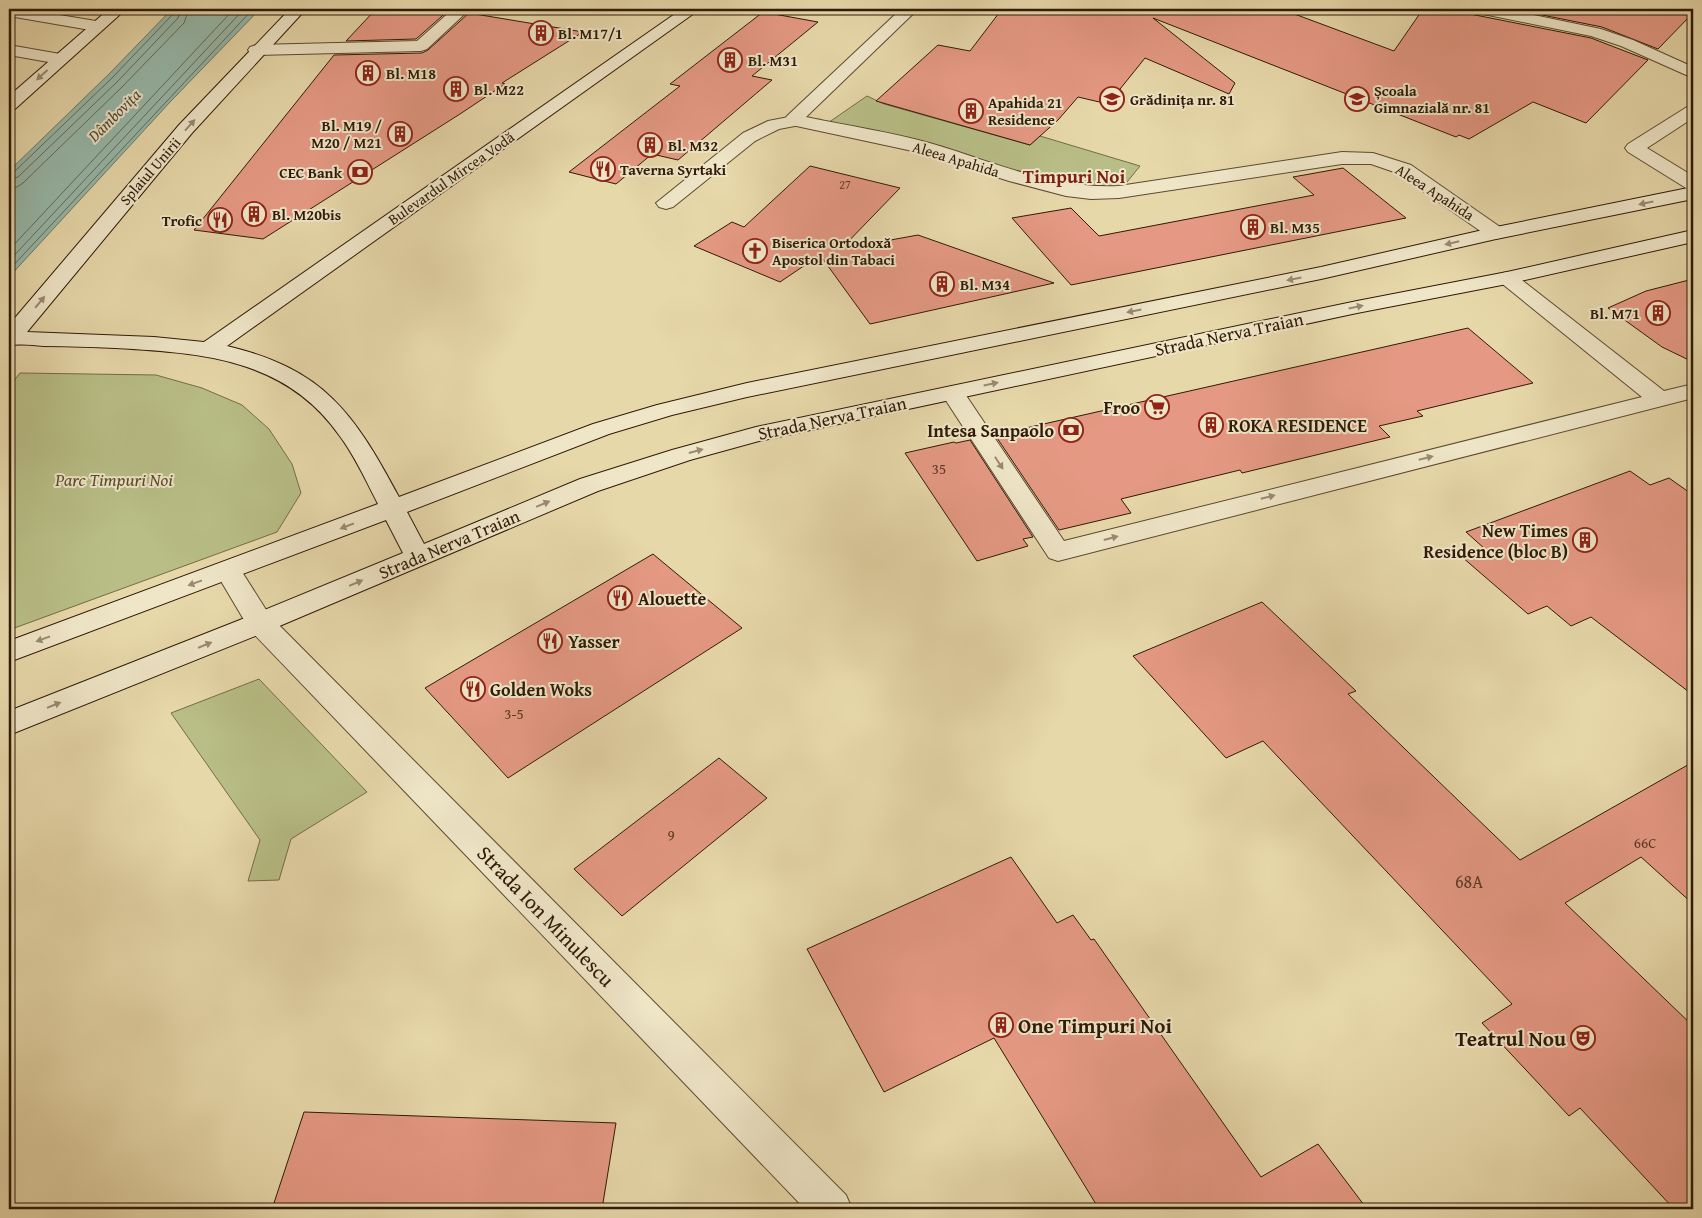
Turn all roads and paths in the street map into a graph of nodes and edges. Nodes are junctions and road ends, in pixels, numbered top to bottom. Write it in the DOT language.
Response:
graph roads {
  1 [pos="118,9"];
  2 [pos="298,9"];
  3 [pos="462,9"];
  4 [pos="692,9"];
  5 [pos="910,9"];
  6 [pos="1483,9"];
  7 [pos="9,11"];
  8 [pos="96,26"];
  9 [pos="9,50"];
  10 [pos="256,50"];
  11 [pos="60,59"];
  12 [pos="1693,73"];
  13 [pos="9,105"];
  14 [pos="1693,111"];
  15 [pos="794,121"];
  16 [pos="1693,184"];
  17 [pos="1693,193"];
  18 [pos="666,203"];
  19 [pos="1496,233"];
  20 [pos="1693,236"];
  21 [pos="1507,278"];
  22 [pos="9,339"];
  23 [pos="210,348"];
  24 [pos="1693,391"];
  25 [pos="953,393"];
  26 [pos="1659,399"];
  27 [pos="393,508"];
  28 [pos="418,558"];
  29 [pos="228,571"];
  30 [pos="260,623"];
  31 [pos="9,652"];
  32 [pos="9,723"];
  33 [pos="832,1209"];
  1 -- 8 [label="main road"];
  2 -- 10 [label="main road, Splaiul Unirii"];
  3 -- 10 [label="main road"];
  4 -- 23 [label="main road, Bulevardul Mircea Vodă"];
  5 -- 15 [label="main road"];
  6 -- 12 [label="main road"];
  7 -- 8 [label="main road"];
  8 -- 11 [label="main road"];
  9 -- 11 [label="main road"];
  22 -- 10 [label="main road, Splaiul Unirii, one-way"];
  11 -- 13 [label="main road, one-way"];
  14 -- 16 [label="main road"];
  15 -- 18 [label="main road"];
  15 -- 19 [label="main road, Aleea Apahida"];
  17 -- 19 [label="main road, one-way"];
  19 -- 27 [label="main road, one-way"];
  20 -- 21 [label="main road, Strada Nerva Traian"];
  25 -- 21 [label="main road, Strada Nerva Traian, one-way"];
  21 -- 26 [label="main road"];
  22 -- 23 [label="main road"];
  23 -- 27 [label="main road"];
  24 -- 26 [label="main road"];
  25 -- 26 [label="main road, one-way"];
  28 -- 25 [label="main road, Strada Nerva Traian, one-way"];
  27 -- 28 [label="main road"];
  27 -- 29 [label="main road, one-way"];
  30 -- 28 [label="main road, Strada Nerva Traian, one-way"];
  29 -- 30 [label="main road, Strada Ion Minulescu"];
  29 -- 31 [label="main road, one-way"];
  32 -- 30 [label="main road, Strada Nerva Traian, one-way"];
  30 -- 33 [label="main road, Strada Ion Minulescu"];
}
